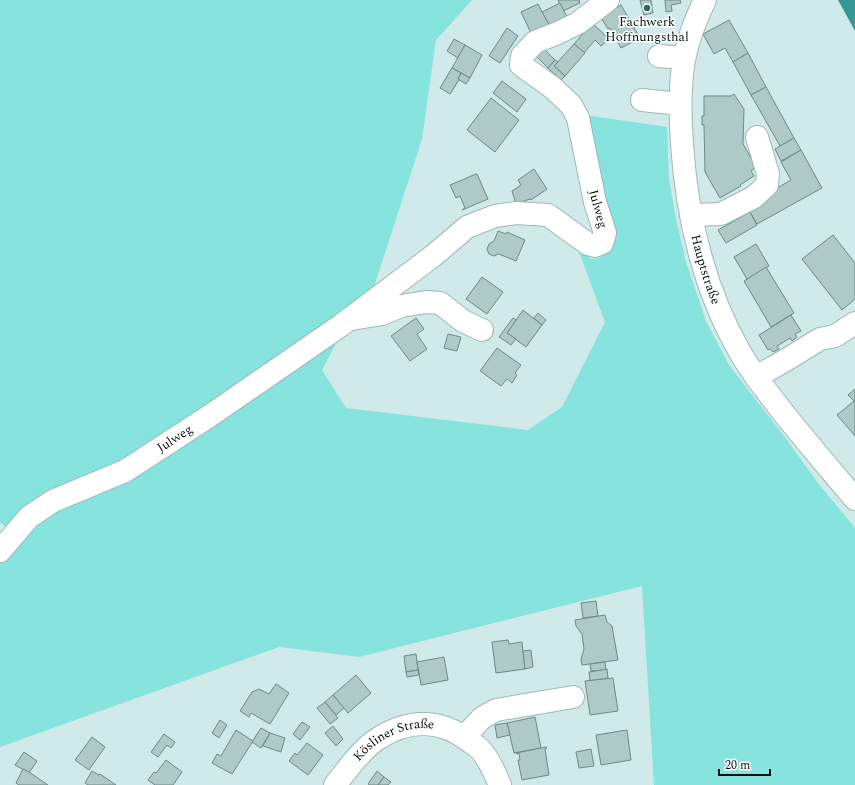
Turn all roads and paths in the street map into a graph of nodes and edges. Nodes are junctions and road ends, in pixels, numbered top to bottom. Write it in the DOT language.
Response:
graph roads {
  1 [pos="608,0"];
  2 [pos="705,0"];
  3 [pos="659,56"];
  4 [pos="684,58"];
  5 [pos="642,100"];
  6 [pos="680,104"];
  7 [pos="757,137"];
  8 [pos="691,215"];
  9 [pos="349,319"];
  10 [pos="855,323"];
  11 [pos="482,330"];
  12 [pos="756,377"];
  13 [pos="855,499"];
  14 [pos="0,551"];
  15 [pos="573,697"];
  16 [pos="464,736"];
  17 [pos="335,785"];
  18 [pos="500,785"];
  1 -- 9 [label="street, Julweg"];
  2 -- 4 [label="street, Hauptstraße"];
  3 -- 4 [label="street"];
  4 -- 6 [label="street, Hauptstraße"];
  5 -- 6 [label="street"];
  6 -- 8 [label="street, Hauptstraße"];
  7 -- 8 [label="street"];
  8 -- 12 [label="street, Hauptstraße"];
  9 -- 11 [label="street, Julweg"];
  9 -- 14 [label="street, Julweg"];
  10 -- 12 [label="street"];
  12 -- 13 [label="street, Hauptstraße"];
  15 -- 16 [label="street"];
  16 -- 17 [label="street, Kösliner Straße"];
  16 -- 18 [label="street, Kösliner Straße"];
}
